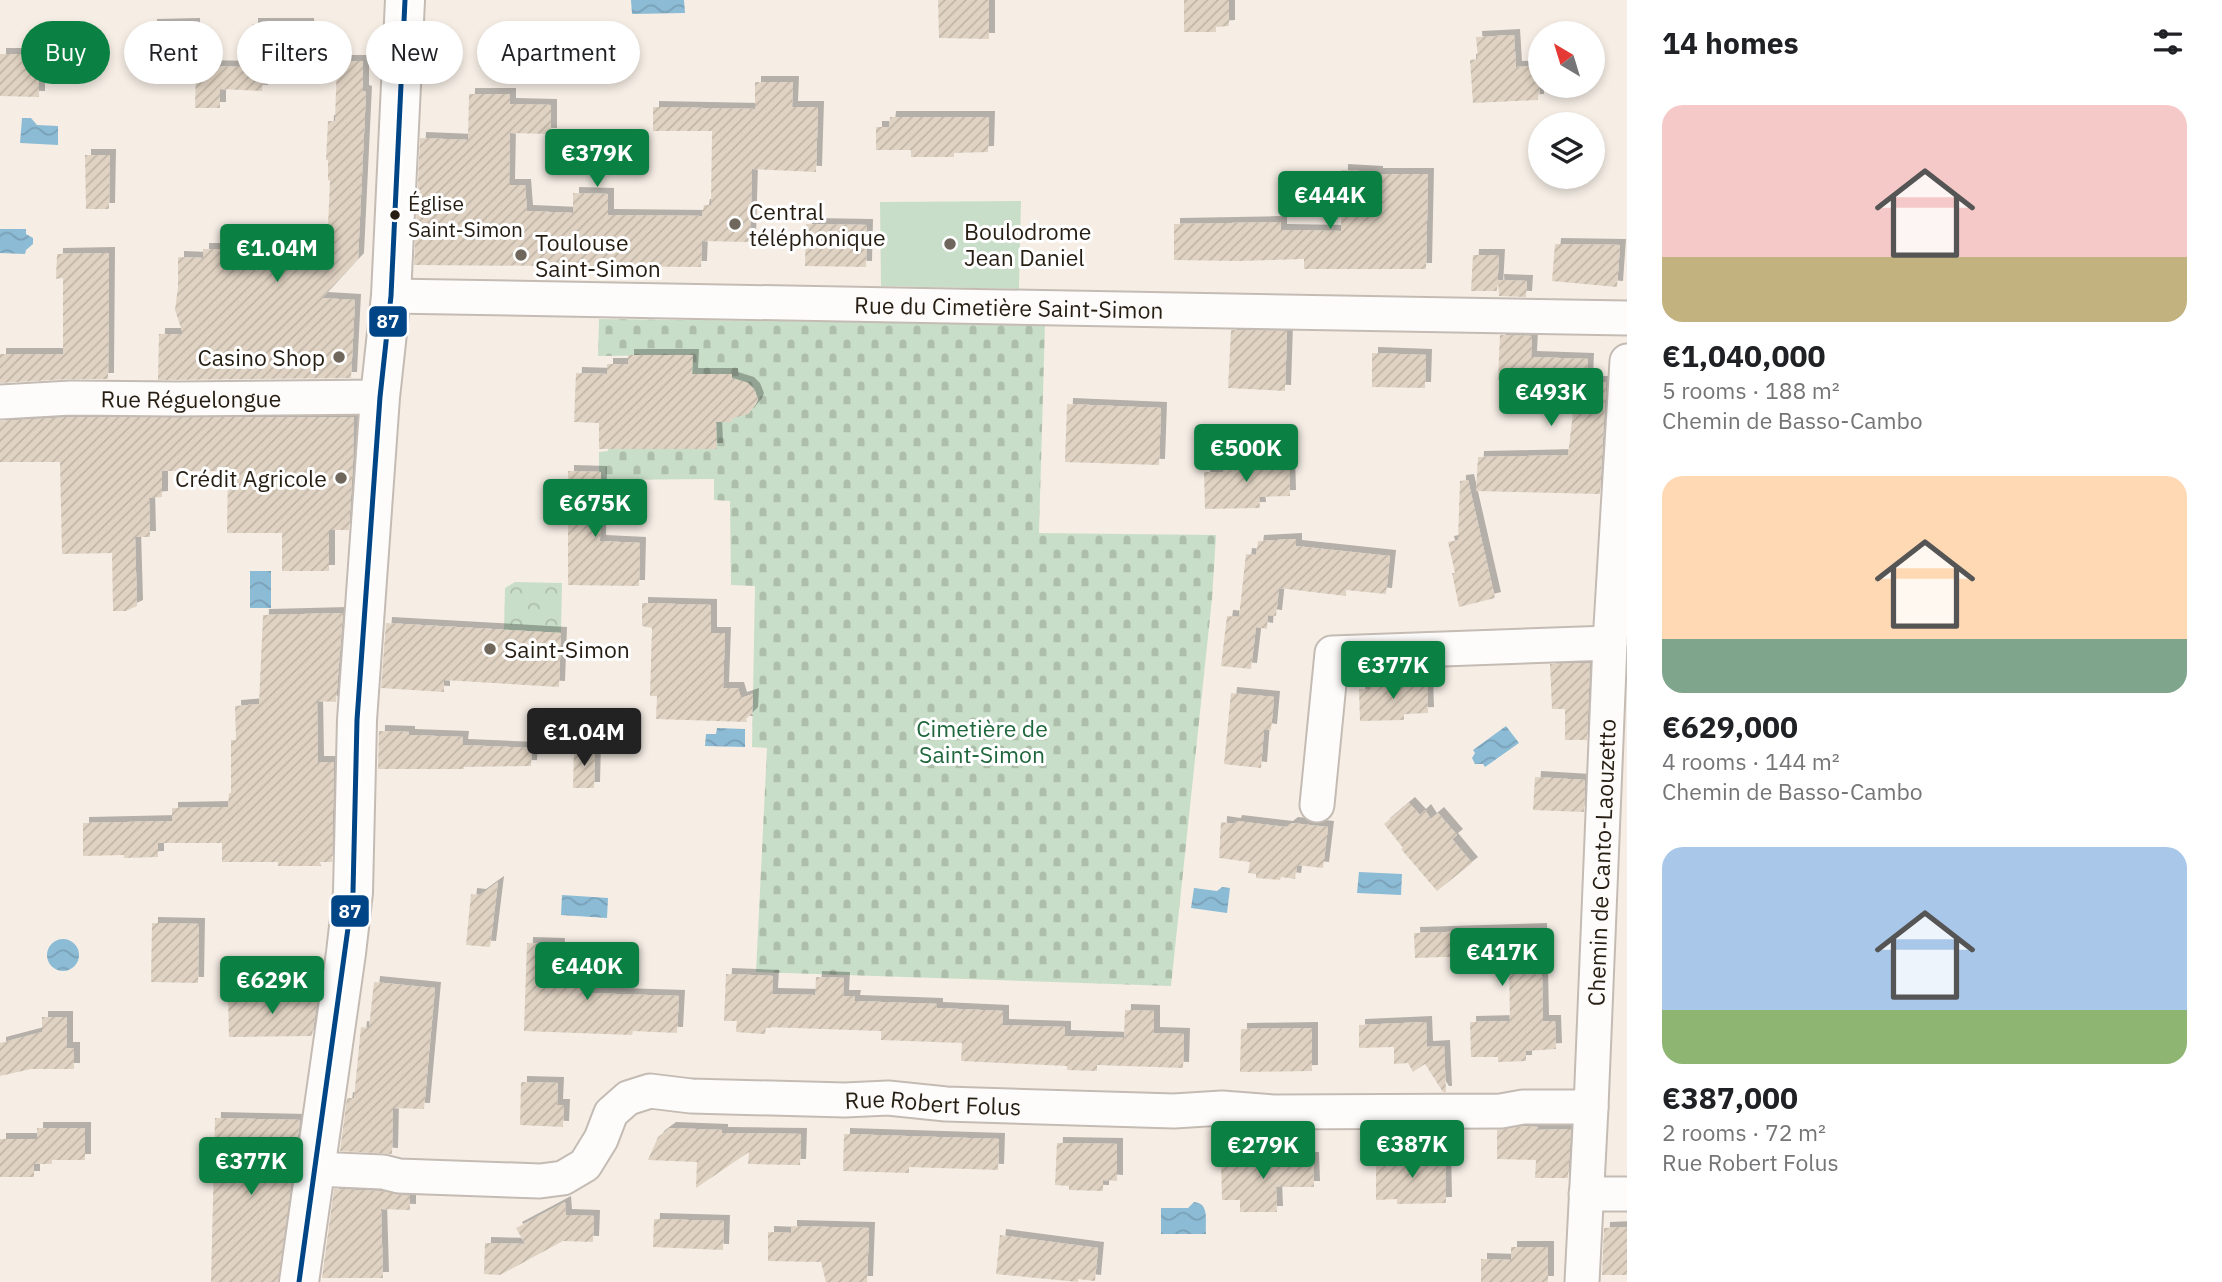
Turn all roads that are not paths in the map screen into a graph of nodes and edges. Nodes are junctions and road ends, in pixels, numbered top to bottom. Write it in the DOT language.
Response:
graph roads {
  1 [pos="405,0"];
  2 [pos="391,296"];
  3 [pos="1627,318"];
  4 [pos="1627,361"];
  5 [pos="380,397"];
  6 [pos="0,402"];
  7 [pos="1610,643"];
  8 [pos="1317,805"];
  9 [pos="1591,1107"];
  10 [pos="315,1169"];
  11 [pos="1586,1194"];
  12 [pos="1627,1194"];
  13 [pos="299,1282"];
  14 [pos="1582,1282"];
  1 -- 2 [label="street"];
  2 -- 3 [label="street, Rue du Cimetière Saint-Simon"];
  2 -- 5 [label="street"];
  4 -- 7 [label="street, Chemin de Canto-Laouzetto"];
  5 -- 6 [label="street, Rue Réguelongue"];
  5 -- 10 [label="street"];
  7 -- 8 [label="street"];
  7 -- 9 [label="street, Chemin de Canto-Laouzetto"];
  9 -- 10 [label="street, Rue Robert Folus"];
  9 -- 11 [label="street, Chemin de Canto-Laouzetto"];
  10 -- 13 [label="street"];
  11 -- 12 [label="street"];
  11 -- 14 [label="street, Chemin de Canto-Laouzetto"];
}
